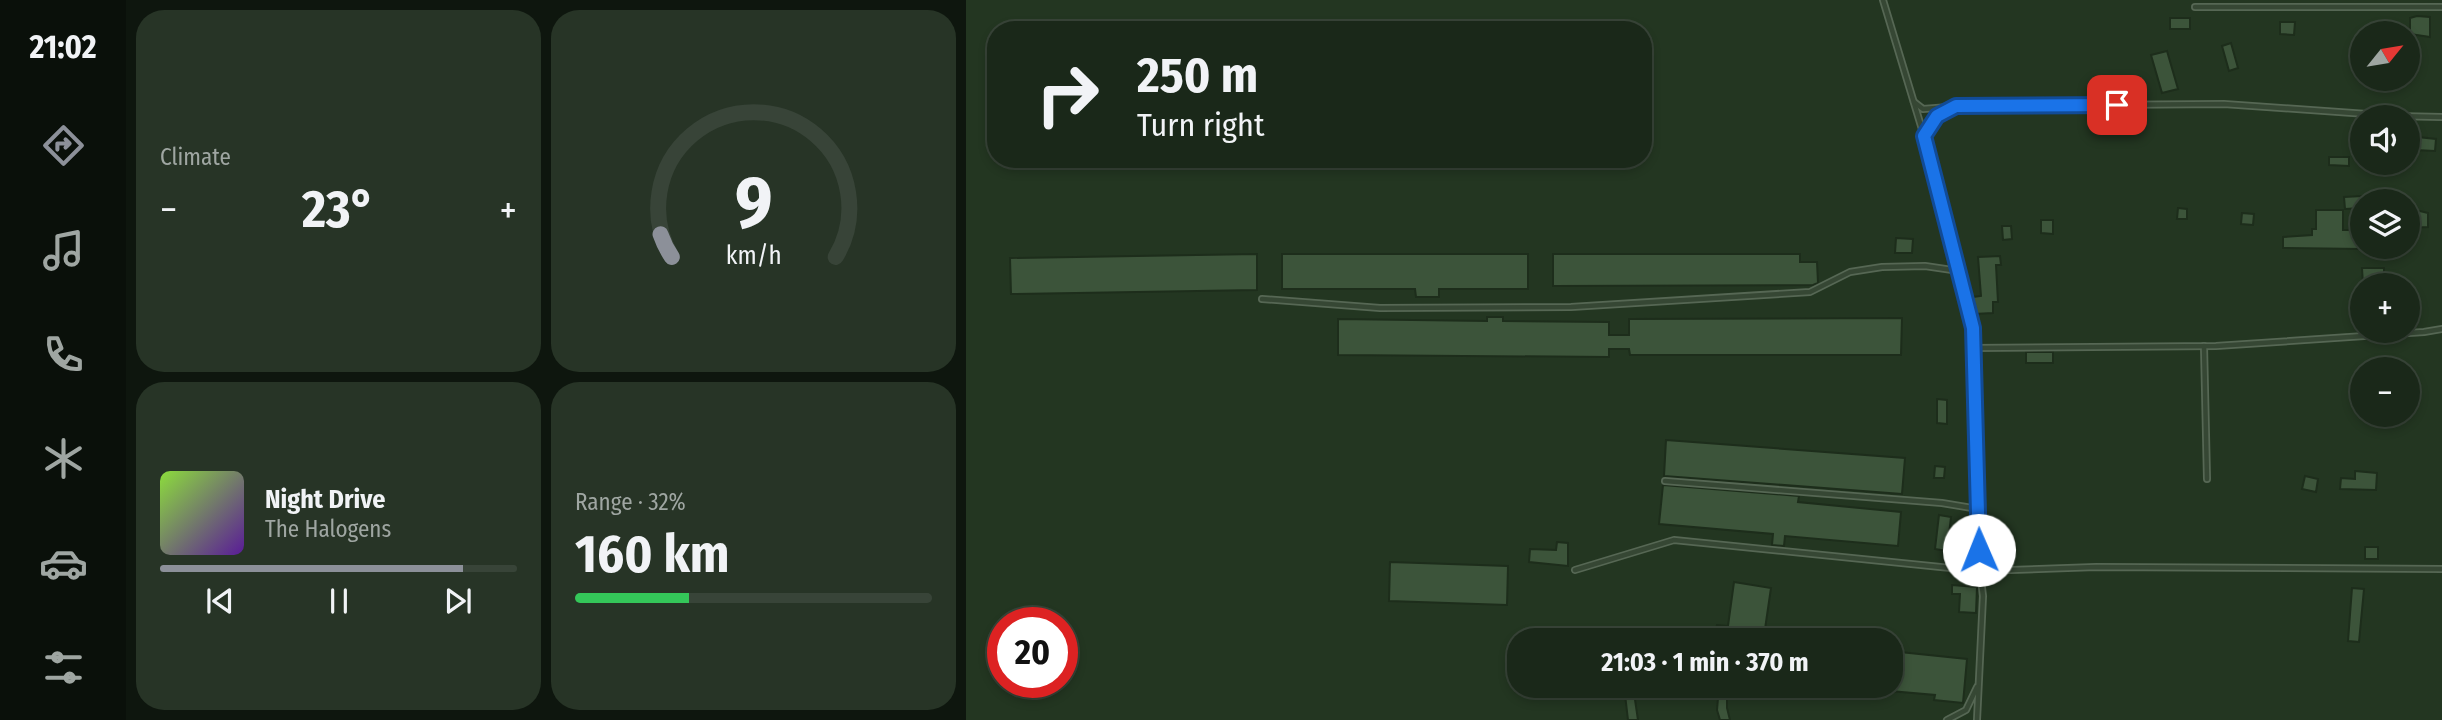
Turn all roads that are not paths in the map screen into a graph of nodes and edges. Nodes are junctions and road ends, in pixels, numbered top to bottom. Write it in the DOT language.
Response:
graph roads {
  1 [pos="1883,0"];
  2 [pos="2195,7"];
  3 [pos="2442,8"];
  4 [pos="1914,102"];
  5 [pos="1956,106"];
  6 [pos="2442,117"];
  7 [pos="1924,136"];
  8 [pos="1959,271"];
  9 [pos="1262,299"];
  10 [pos="2442,329"];
  11 [pos="2204,346"];
  12 [pos="1974,348"];
  13 [pos="2207,479"];
  14 [pos="1665,481"];
  15 [pos="1978,509"];
  16 [pos="2442,569"];
  17 [pos="1575,570"];
  18 [pos="1980,570"];
  19 [pos="1979,683"];
  20 [pos="1947,720"];
  21 [pos="1977,720"];
  1 -- 4 [label="lane"];
  2 -- 3 [label="lane"];
  4 -- 5 [label="lane"];
  4 -- 7 [label="lane"];
  5 -- 6 [label="lane"];
  5 -- 7 [label="lane"];
  7 -- 8 [label="lane"];
  8 -- 9 [label="lane"];
  8 -- 12 [label="lane"];
  10 -- 11 [label="lane"];
  11 -- 12 [label="lane"];
  11 -- 13 [label="lane"];
  12 -- 15 [label="lane"];
  14 -- 15 [label="lane"];
  15 -- 18 [label="lane"];
  16 -- 18 [label="lane"];
  17 -- 18 [label="lane"];
  18 -- 19 [label="lane"];
  19 -- 20 [label="lane"];
  19 -- 21 [label="lane"];
}
